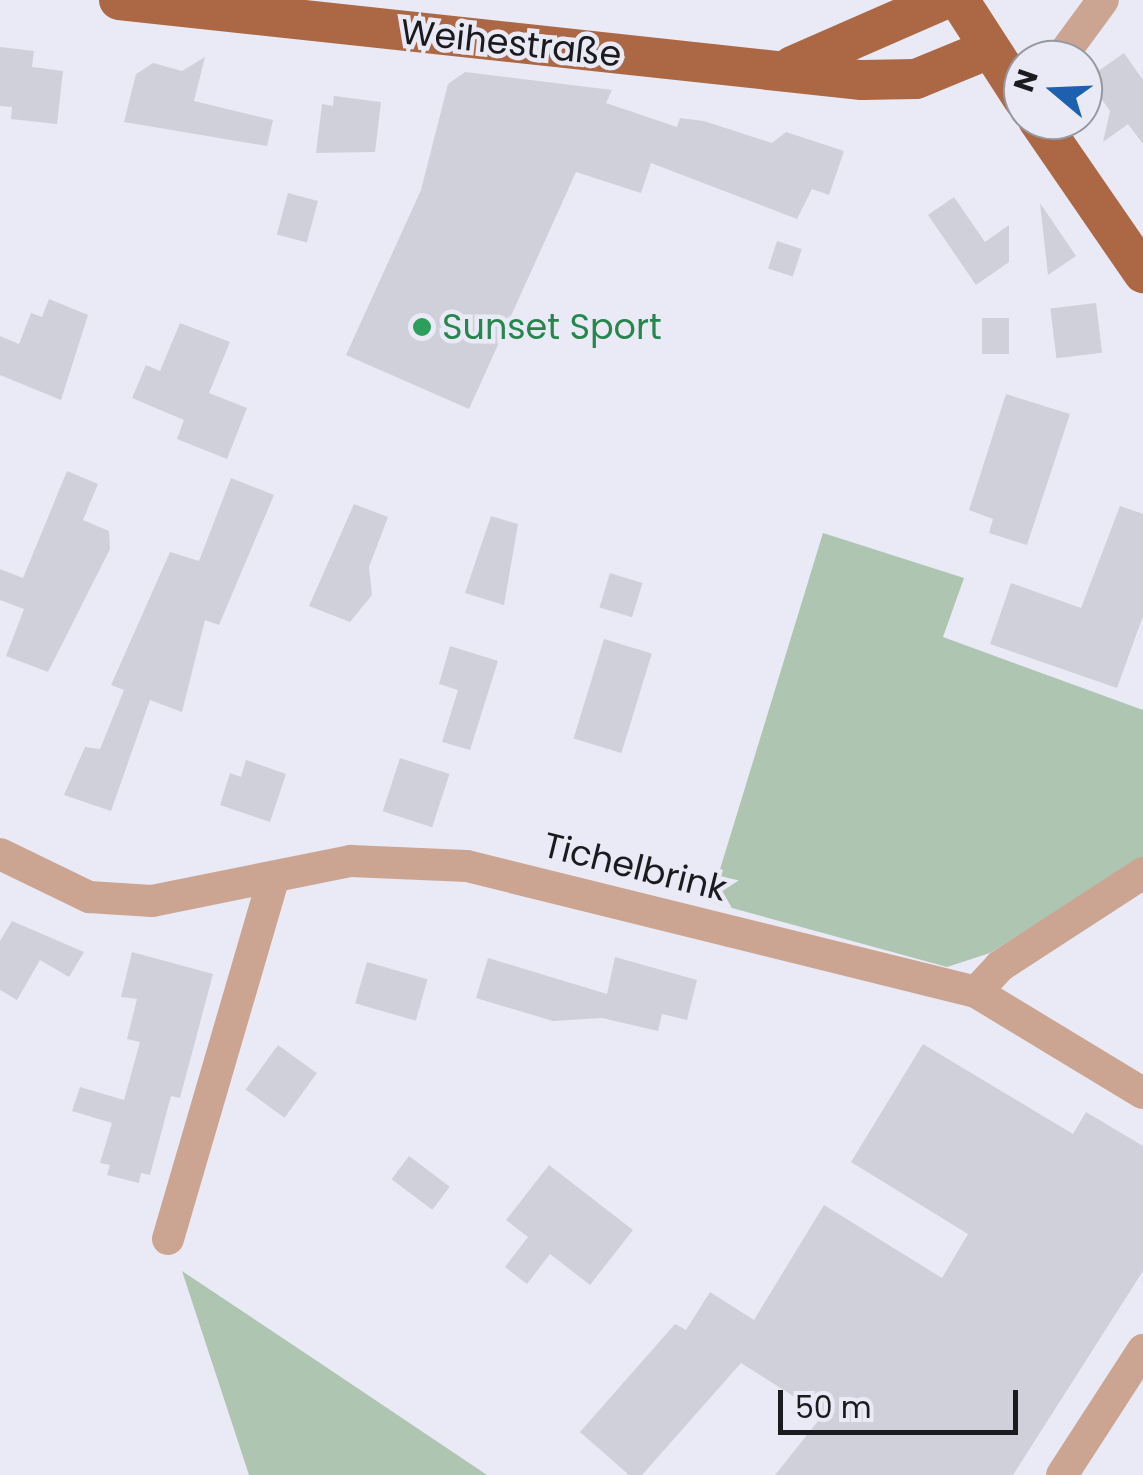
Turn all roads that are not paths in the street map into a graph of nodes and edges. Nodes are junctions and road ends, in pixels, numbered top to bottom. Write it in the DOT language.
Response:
graph roads {
  1 [pos="119,0"];
  2 [pos="886,0"];
  3 [pos="944,0"];
  4 [pos="959,0"];
  5 [pos="1104,0"];
  6 [pos="306,11"];
  7 [pos="1074,40"];
  8 [pos="863,42"];
  9 [pos="989,49"];
  10 [pos="784,69"];
  11 [pos="1003,69"];
  12 [pos="1052,140"];
  13 [pos="1143,272"];
  14 [pos="0,854"];
  15 [pos="1143,873"];
  16 [pos="273,881"];
  17 [pos="976,992"];
  18 [pos="1143,1093"];
  19 [pos="168,1239"];
  20 [pos="1143,1350"];
  21 [pos="1062,1475"];
  1 -- 6 [label="main road, Weihestraße"];
  2 -- 8 [label="main road"];
  3 -- 8 [label="main road, Weihestraße"];
  4 -- 9 [label="main road"];
  5 -- 7 [label="street"];
  6 -- 10 [label="main road, Weihestraße"];
  8 -- 10 [label="main road, Weihestraße"];
  9 -- 10 [label="main road, Weihestraße"];
  9 -- 11 [label="main road"];
  12 -- 13 [label="main road"];
  14 -- 16 [label="street, Tichelbrink"];
  15 -- 17 [label="street"];
  16 -- 17 [label="street, Tichelbrink"];
  16 -- 19 [label="street"];
  17 -- 18 [label="street, Tichelbrink"];
  20 -- 21 [label="street"];
}
